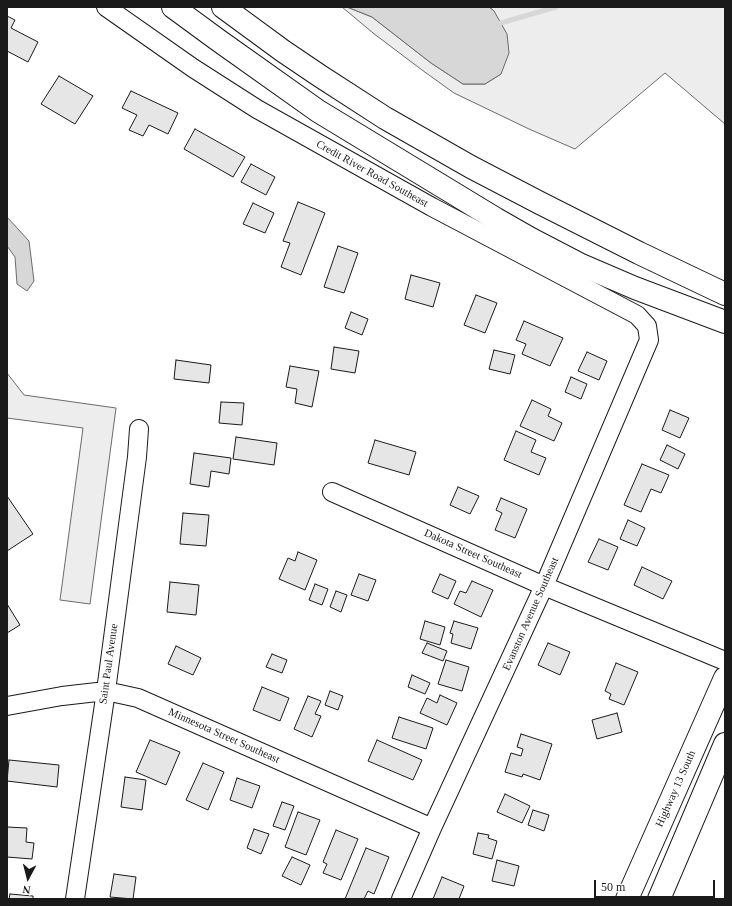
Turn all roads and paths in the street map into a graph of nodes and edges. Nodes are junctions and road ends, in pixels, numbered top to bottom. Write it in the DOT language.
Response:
graph roads {
  1 [pos="106,7"];
  2 [pos="174,7"];
  3 [pos="223,7"];
  4 [pos="725,294"];
  5 [pos="725,322"];
  6 [pos="647,326"];
  7 [pos="139,429"];
  8 [pos="332,492"];
  9 [pos="544,586"];
  10 [pos="725,661"];
  11 [pos="725,678"];
  12 [pos="106,691"];
  13 [pos="7,706"];
  14 [pos="725,744"];
  15 [pos="432,828"];
  16 [pos="75,899"];
  17 [pos="401,899"];
  18 [pos="627,899"];
  19 [pos="659,899"];
  1 -- 6 [label="street, Credit River Road Southeast"];
  2 -- 5 [label="main road"];
  3 -- 4 [label="main road"];
  6 -- 9 [label="street, Evanston Avenue Southeast"];
  7 -- 12 [label="street, Saint Paul Avenue"];
  8 -- 9 [label="street, Dakota Street Southeast"];
  9 -- 10 [label="street, Dakota Street Southeast"];
  9 -- 15 [label="street, Evanston Avenue Southeast"];
  11 -- 18 [label="main road, Highway 13 South"];
  12 -- 13 [label="street, Minnesota Street Southeast"];
  12 -- 15 [label="street, Minnesota Street Southeast"];
  12 -- 16 [label="street, Saint Paul Avenue"];
  14 -- 19 [label="main road"];
  15 -- 17 [label="street, Evanston Avenue Southeast"];
}
